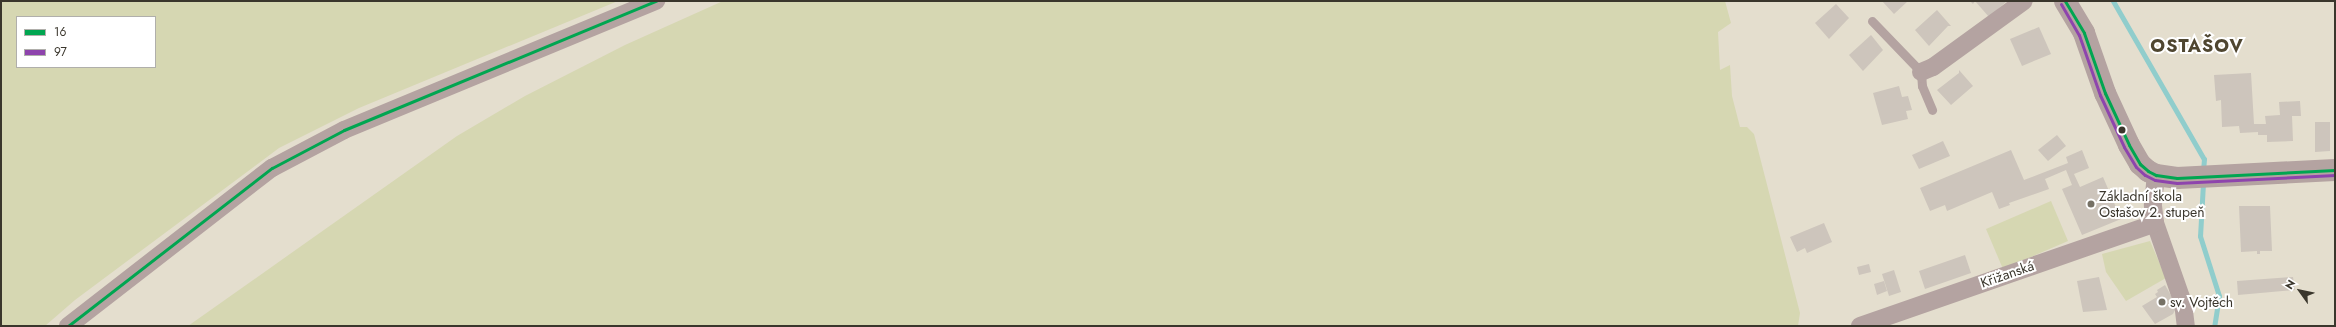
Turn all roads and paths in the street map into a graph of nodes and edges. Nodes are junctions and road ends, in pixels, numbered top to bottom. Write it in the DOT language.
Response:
graph roads {
  1 [pos="656,1"];
  2 [pos="2024,1"];
  3 [pos="2065,1"];
  4 [pos="1872,21"];
  5 [pos="1921,72"];
  6 [pos="1932,110"];
  7 [pos="2148,170"];
  8 [pos="2335,170"];
  9 [pos="2155,223"];
  10 [pos="68,326"];
  11 [pos="1860,326"];
  12 [pos="2186,326"];
  1 -- 10 [label="street"];
  2 -- 5 [label="street"];
  3 -- 7 [label="street"];
  4 -- 5 [label="lane"];
  5 -- 6 [label="lane"];
  7 -- 8 [label="street"];
  7 -- 9 [label="street"];
  9 -- 11 [label="street, Křižanská"];
  9 -- 12 [label="street"];
}
